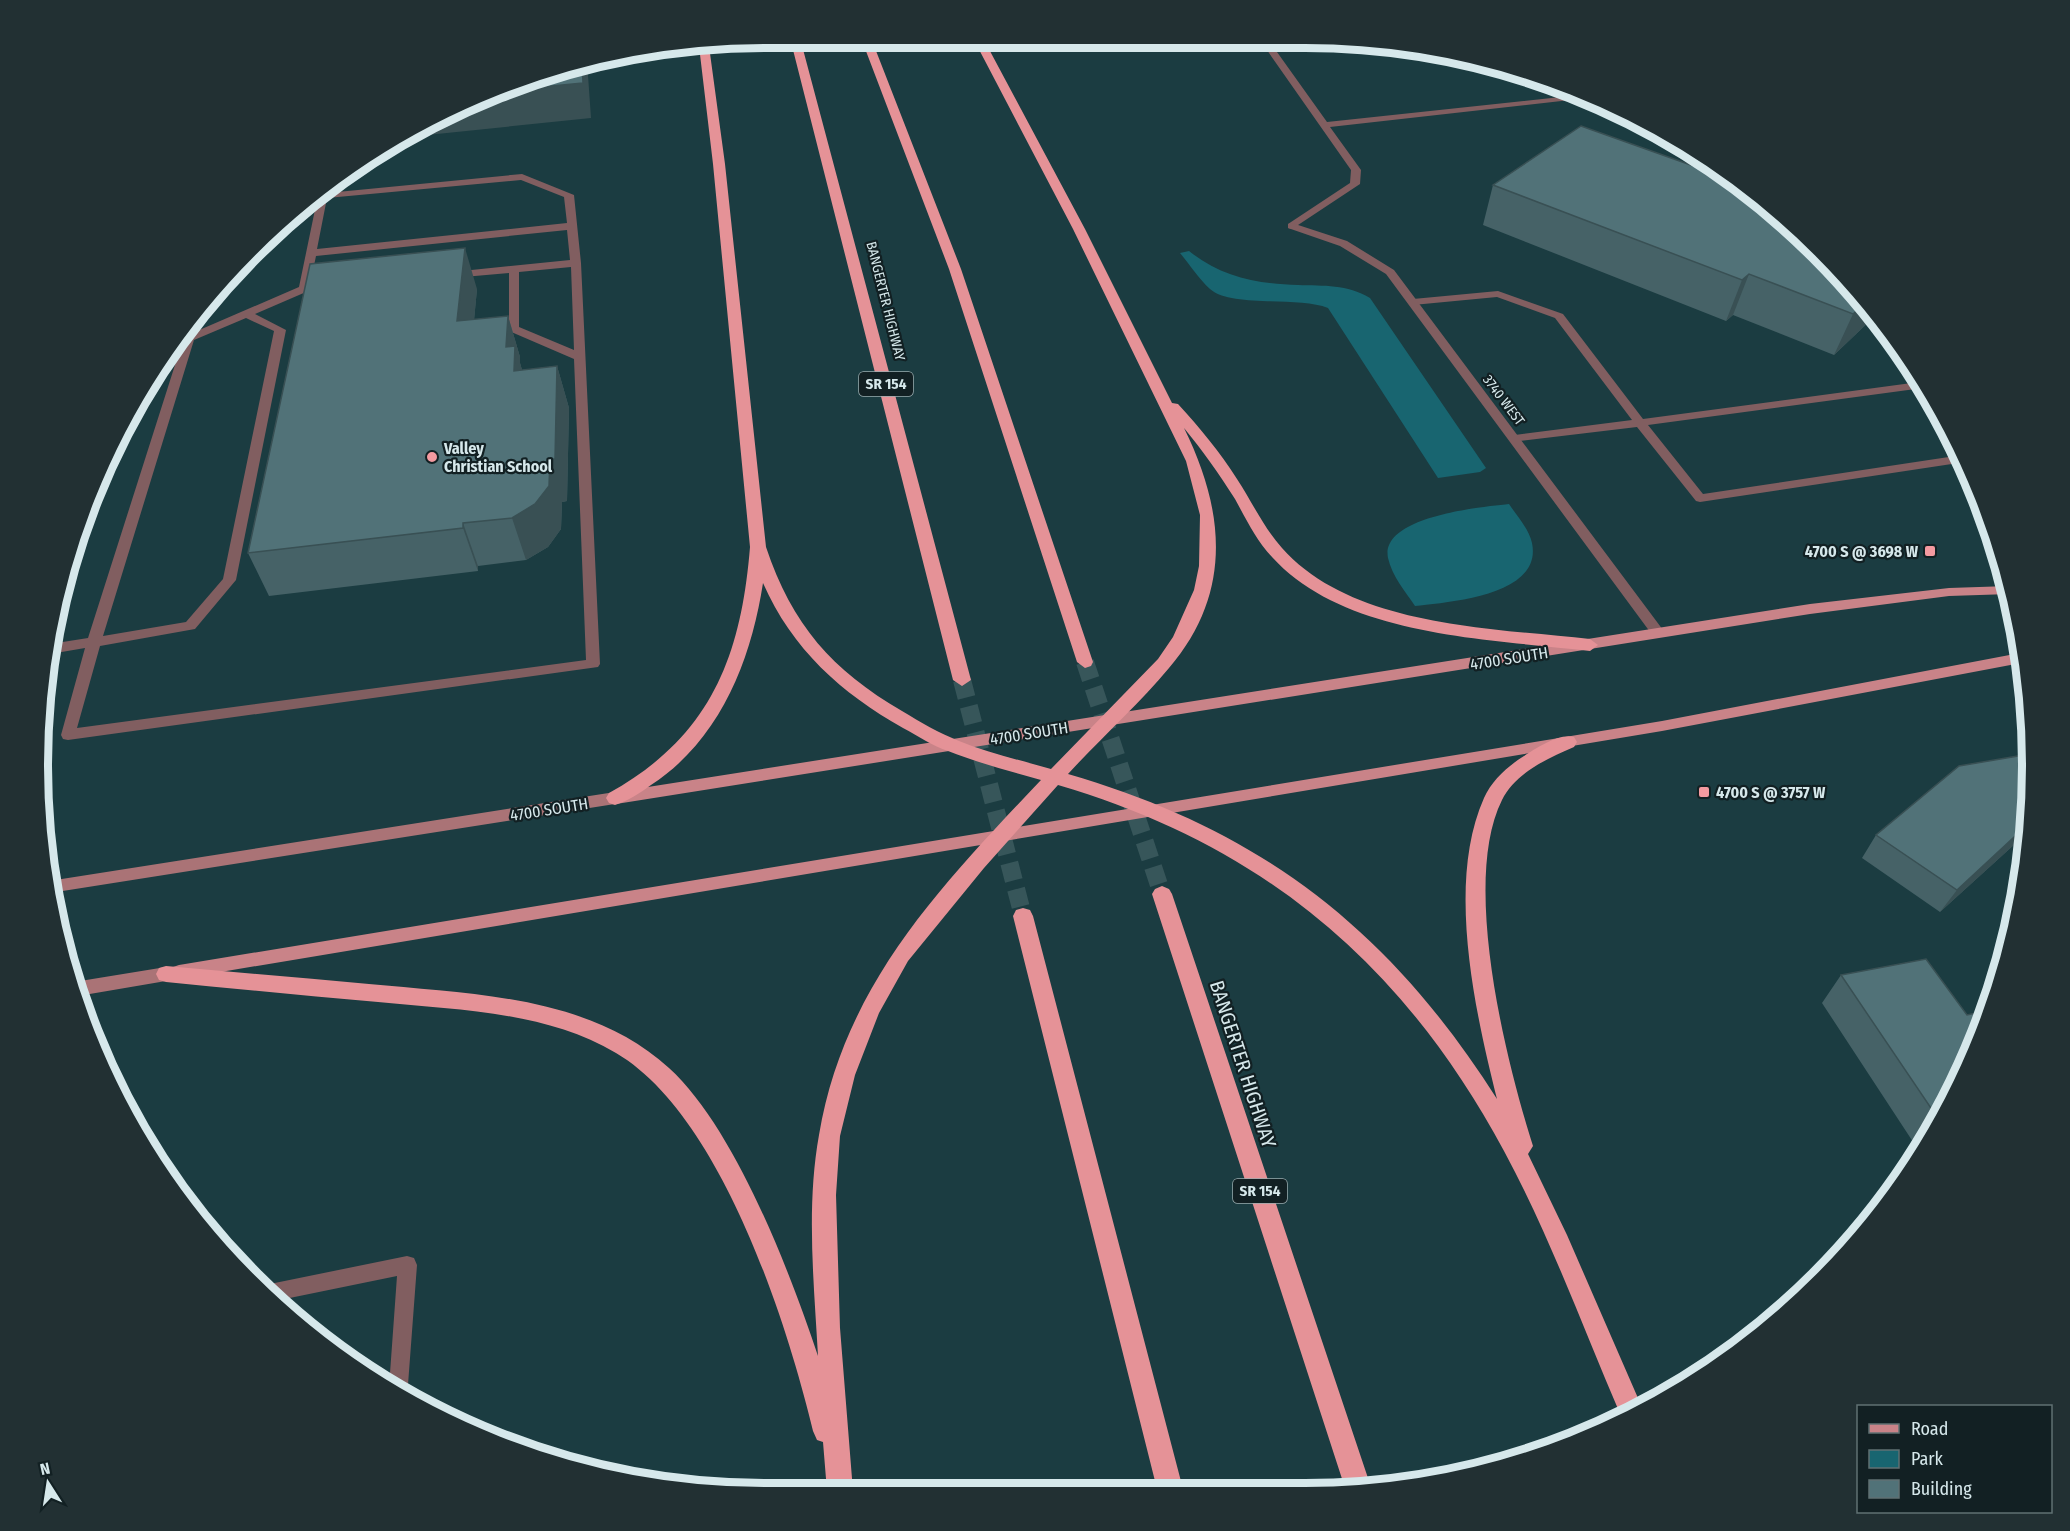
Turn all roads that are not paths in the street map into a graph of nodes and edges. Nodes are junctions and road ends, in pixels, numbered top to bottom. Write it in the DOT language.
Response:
graph roads {
  1 [pos="798,48"];
  2 [pos="870,48"];
  3 [pos="984,48"];
  4 [pos="1269,48"];
  5 [pos="705,51"];
  6 [pos="1568,99"];
  7 [pos="1324,124"];
  8 [pos="330,195"];
  9 [pos="322,202"];
  10 [pos="572,226"];
  11 [pos="311,253"];
  12 [pos="576,263"];
  13 [pos="514,269"];
  14 [pos="444,276"];
  15 [pos="339,286"];
  16 [pos="304,289"];
  17 [pos="1413,302"];
  18 [pos="247,314"];
  19 [pos="191,336"];
  20 [pos="179,353"];
  21 [pos="580,357"];
  22 [pos="1913,386"];
  23 [pos="1158,391"];
  24 [pos="1640,423"];
  25 [pos="1515,439"];
  26 [pos="1953,460"];
  27 [pos="758,547"];
  28 [pos="2000,590"];
  29 [pos="1658,633"];
  30 [pos="93,644"];
  31 [pos="1590,645"];
  32 [pos="58,648"];
  33 [pos="2014,659"];
  34 [pos="1085,662"];
  35 [pos="962,680"];
  36 [pos="1107,721"];
  37 [pos="1568,742"];
  38 [pos="952,746"];
  39 [pos="1054,776"];
  40 [pos="615,798"];
  41 [pos="1155,810"];
  42 [pos="1001,836"];
  43 [pos="59,885"];
  44 [pos="1162,894"];
  45 [pos="1023,916"];
  46 [pos="166,974"];
  47 [pos="83,988"];
  48 [pos="1542,1208"];
  49 [pos="277,1291"];
  50 [pos="400,1382"];
  51 [pos="1629,1405"];
  52 [pos="1356,1481"];
  53 [pos="838,1483"];
  54 [pos="839,1483"];
  55 [pos="1168,1483"];
  1 -- 35 [label="highway, BANGERTER HIGHWAY / SR 154"];
  2 -- 34 [label="highway"];
  3 -- 23 [label="highway"];
  4 -- 7 [label="street"];
  5 -- 27 [label="highway"];
  6 -- 7 [label="street"];
  7 -- 17 [label="street, 3740 WEST"];
  8 -- 10 [label="street"];
  9 -- 11 [label="street"];
  10 -- 11 [label="street"];
  10 -- 12 [label="street"];
  11 -- 16 [label="street"];
  12 -- 13 [label="street"];
  12 -- 21 [label="street"];
  13 -- 14 [label="street"];
  13 -- 21 [label="street"];
  15 -- 16 [label="street"];
  16 -- 18 [label="street"];
  17 -- 24 [label="street"];
  17 -- 25 [label="street, 3740 WEST"];
  18 -- 19 [label="street"];
  18 -- 30 [label="street"];
  20 -- 30 [label="street"];
  21 -- 30 [label="street"];
  22 -- 24 [label="street"];
  23 -- 31 [label="highway"];
  23 -- 36 [label="highway"];
  24 -- 25 [label="street"];
  24 -- 26 [label="street"];
  25 -- 29 [label="street, 3740 WEST"];
  27 -- 38 [label="highway"];
  27 -- 40 [label="highway"];
  28 -- 29 [label="main road, 4700 SOUTH"];
  29 -- 31 [label="main road, 4700 SOUTH"];
  30 -- 32 [label="street"];
  31 -- 36 [label="main road, 4700 SOUTH"];
  33 -- 37 [label="main road"];
  36 -- 38 [label="main road, 4700 SOUTH"];
  36 -- 39 [label="highway"];
  37 -- 41 [label="main road"];
  37 -- 48 [label="highway"];
  38 -- 39 [label="highway"];
  38 -- 40 [label="main road, 4700 SOUTH"];
  39 -- 41 [label="highway"];
  39 -- 42 [label="highway"];
  40 -- 43 [label="main road, 4700 SOUTH"];
  41 -- 42 [label="main road"];
  41 -- 48 [label="highway"];
  42 -- 46 [label="main road"];
  42 -- 54 [label="highway"];
  44 -- 52 [label="highway, BANGERTER HIGHWAY / SR 154"];
  45 -- 55 [label="highway"];
  46 -- 47 [label="main road"];
  46 -- 53 [label="highway"];
  48 -- 51 [label="highway"];
  49 -- 50 [label="street"];
}
